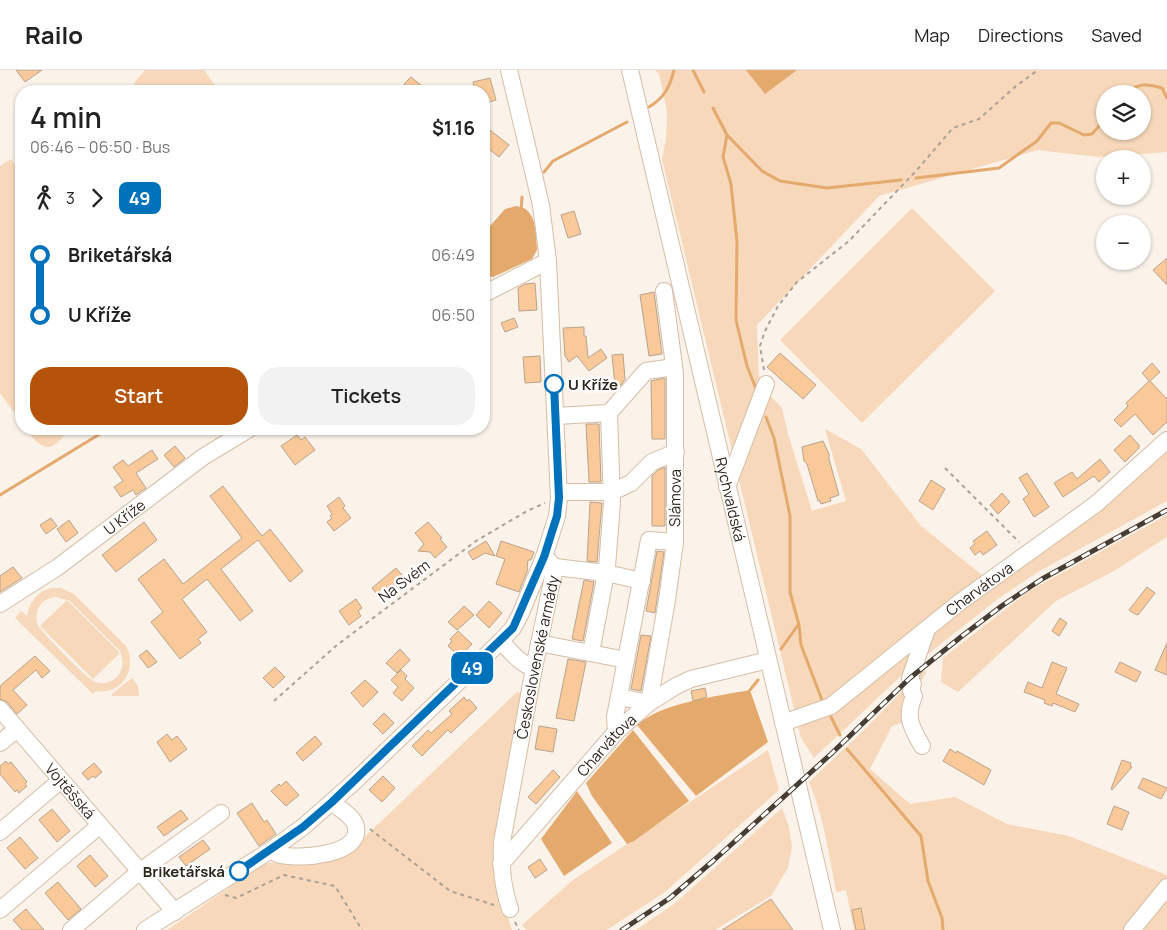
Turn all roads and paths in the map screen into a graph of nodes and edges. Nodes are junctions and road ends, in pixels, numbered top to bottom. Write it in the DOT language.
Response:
graph roads {
  1 [pos="509,70"];
  2 [pos="630,70"];
  3 [pos="1038,70"];
  4 [pos="548,261"];
  5 [pos="490,291"];
  6 [pos="664,291"];
  7 [pos="674,367"];
  8 [pos="766,384"];
  9 [pos="609,413"];
  10 [pos="556,416"];
  11 [pos="239,435"];
  12 [pos="1167,440"];
  13 [pos="676,452"];
  14 [pos="945,468"];
  15 [pos="727,487"];
  16 [pos="612,492"];
  17 [pos="559,495"];
  18 [pos="675,542"];
  19 [pos="1029,552"];
  20 [pos="550,562"];
  21 [pos="606,572"];
  22 [pos="642,581"];
  23 [pos="0,604"];
  24 [pos="634,622"];
  25 [pos="662,627"];
  26 [pos="927,629"];
  27 [pos="501,641"];
  28 [pos="539,643"];
  29 [pos="591,653"];
  30 [pos="626,660"];
  31 [pos="768,660"];
  32 [pos="534,668"];
  33 [pos="619,697"];
  34 [pos="274,700"];
  35 [pos="649,703"];
  36 [pos="0,708"];
  37 [pos="783,723"];
  38 [pos="17,729"];
  39 [pos="616,732"];
  40 [pos="0,743"];
  41 [pos="922,746"];
  42 [pos="61,780"];
  43 [pos="332,802"];
  44 [pos="221,813"];
  45 [pos="99,826"];
  46 [pos="356,826"];
  47 [pos="0,832"];
  48 [pos="271,850"];
  49 [pos="501,864"];
  50 [pos="139,872"];
  51 [pos="1167,887"];
  52 [pos="208,891"];
  53 [pos="510,909"];
  54 [pos="0,910"];
  55 [pos="175,912"];
  56 [pos="71,930"];
  57 [pos="145,930"];
  58 [pos="362,930"];
  59 [pos="832,930"];
  60 [pos="1132,930"];
  1 -- 4 [label="street, Československé armády"];
  2 -- 15 [label="street, Rychvaldská"];
  3 -- 8 [label="path"];
  4 -- 5 [label="street"];
  4 -- 10 [label="street, Československé armády"];
  6 -- 7 [label="street, Slámova"];
  7 -- 9 [label="street"];
  7 -- 13 [label="street, Slámova"];
  8 -- 15 [label="street"];
  9 -- 10 [label="street"];
  9 -- 16 [label="street"];
  10 -- 17 [label="street, Československé armády"];
  11 -- 23 [label="street, U Kříže"];
  12 -- 19 [label="street, Charvátova"];
  13 -- 16 [label="street"];
  13 -- 18 [label="street, Slámova"];
  14 -- 19 [label="path"];
  15 -- 31 [label="street, Rychvaldská"];
  16 -- 17 [label="street"];
  16 -- 21 [label="street"];
  17 -- 20 [label="street, Československé armády"];
  17 -- 34 [label="path, Na Svém"];
  18 -- 22 [label="street"];
  18 -- 25 [label="street, Slámova"];
  19 -- 26 [label="street, Charvátova"];
  20 -- 21 [label="street"];
  20 -- 27 [label="street"];
  20 -- 28 [label="street, Československé armády"];
  21 -- 22 [label="street"];
  21 -- 29 [label="street"];
  22 -- 24 [label="street"];
  24 -- 25 [label="street"];
  24 -- 30 [label="street"];
  25 -- 35 [label="street, Slámova"];
  26 -- 37 [label="street, Charvátova"];
  26 -- 41 [label="street"];
  27 -- 32 [label="street"];
  27 -- 43 [label="street"];
  28 -- 29 [label="street"];
  28 -- 32 [label="street, Československé armády"];
  29 -- 30 [label="street"];
  30 -- 33 [label="street"];
  31 -- 35 [label="street, Charvátova"];
  31 -- 37 [label="street, Rychvaldská"];
  32 -- 49 [label="street, Československé armády"];
  33 -- 35 [label="street"];
  33 -- 39 [label="street"];
  35 -- 39 [label="street, Charvátova"];
  36 -- 38 [label="street, Vojtěšská"];
  37 -- 59 [label="street, Rychvaldská"];
  38 -- 40 [label="street"];
  38 -- 42 [label="street, Vojtěšská"];
  39 -- 49 [label="street, Charvátova"];
  42 -- 45 [label="street, Vojtěšská"];
  42 -- 47 [label="street"];
  43 -- 46 [label="street"];
  43 -- 48 [label="street"];
  44 -- 50 [label="street"];
  45 -- 50 [label="street, Vojtěšská"];
  45 -- 54 [label="street"];
  46 -- 48 [label="street"];
  46 -- 53 [label="path"];
  48 -- 52 [label="street"];
  49 -- 53 [label="street, Československé armády"];
  50 -- 55 [label="street, Vojtěšská"];
  50 -- 56 [label="street"];
  51 -- 60 [label="street"];
  52 -- 55 [label="street"];
  52 -- 58 [label="path"];
  55 -- 57 [label="street"];
}
